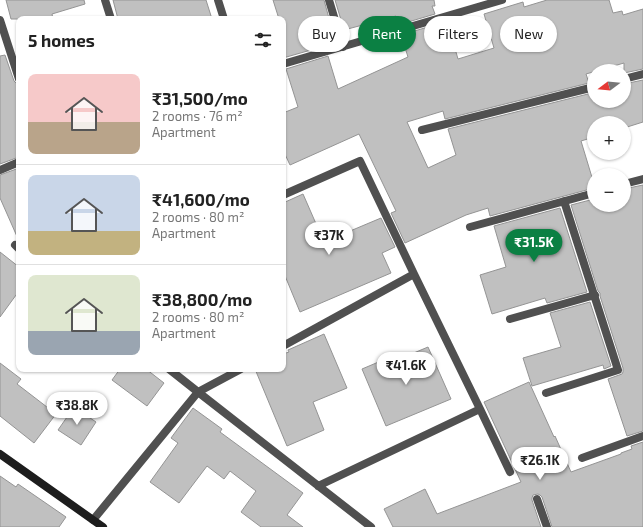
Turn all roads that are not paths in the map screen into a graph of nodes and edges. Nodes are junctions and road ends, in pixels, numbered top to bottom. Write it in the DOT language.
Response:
graph roads {
  1 [pos="105,0"];
  2 [pos="218,0"];
  3 [pos="329,0"];
  4 [pos="502,0"];
  5 [pos="110,16"];
  6 [pos="223,16"];
  7 [pos="334,16"];
  8 [pos="0,20"];
  9 [pos="350,45"];
  10 [pos="325,52"];
  11 [pos="286,63"];
  12 [pos="16,70"];
  13 [pos="643,74"];
  14 [pos="631,77"];
  15 [pos="587,89"];
  16 [pos="422,130"];
  17 [pos="16,163"];
  18 [pos="0,170"];
  19 [pos="643,179"];
  20 [pos="631,182"];
  21 [pos="286,194"];
  22 [pos="587,195"];
  23 [pos="564,201"];
  24 [pos="470,227"];
  25 [pos="414,274"];
  26 [pos="595,295"];
  27 [pos="510,319"];
  28 [pos="286,344"];
  29 [pos="173,372"];
  30 [pos="235,372"];
  31 [pos="198,392"];
  32 [pos="546,394"];
  33 [pos="480,409"];
  34 [pos="643,436"];
  35 [pos="0,454"];
  36 [pos="582,458"];
  37 [pos="510,472"];
  38 [pos="318,486"];
  39 [pos="537,499"];
  40 [pos="93,520"];
  41 [pos="103,527"];
  42 [pos="371,527"];
  43 [pos="547,527"];
  1 -- 5 [label="street"];
  2 -- 6 [label="street"];
  3 -- 7 [label="street"];
  4 -- 9 [label="street"];
  8 -- 12 [label="street"];
  10 -- 11 [label="street"];
  13 -- 14 [label="street"];
  15 -- 16 [label="street"];
  17 -- 18 [label="street"];
  19 -- 20 [label="street"];
  21 -- 25 [label="street"];
  22 -- 23 [label="street"];
  23 -- 24 [label="street"];
  23 -- 26 [label="street"];
  25 -- 28 [label="street"];
  25 -- 33 [label="street"];
  26 -- 27 [label="street"];
  26 -- 32 [label="street"];
  29 -- 31 [label="street"];
  30 -- 31 [label="street"];
  31 -- 38 [label="street"];
  31 -- 40 [label="street"];
  33 -- 37 [label="street"];
  33 -- 38 [label="street"];
  34 -- 36 [label="street"];
  35 -- 40 [label="main road"];
  38 -- 42 [label="street"];
  39 -- 43 [label="street"];
  40 -- 41 [label="main road"];
}
